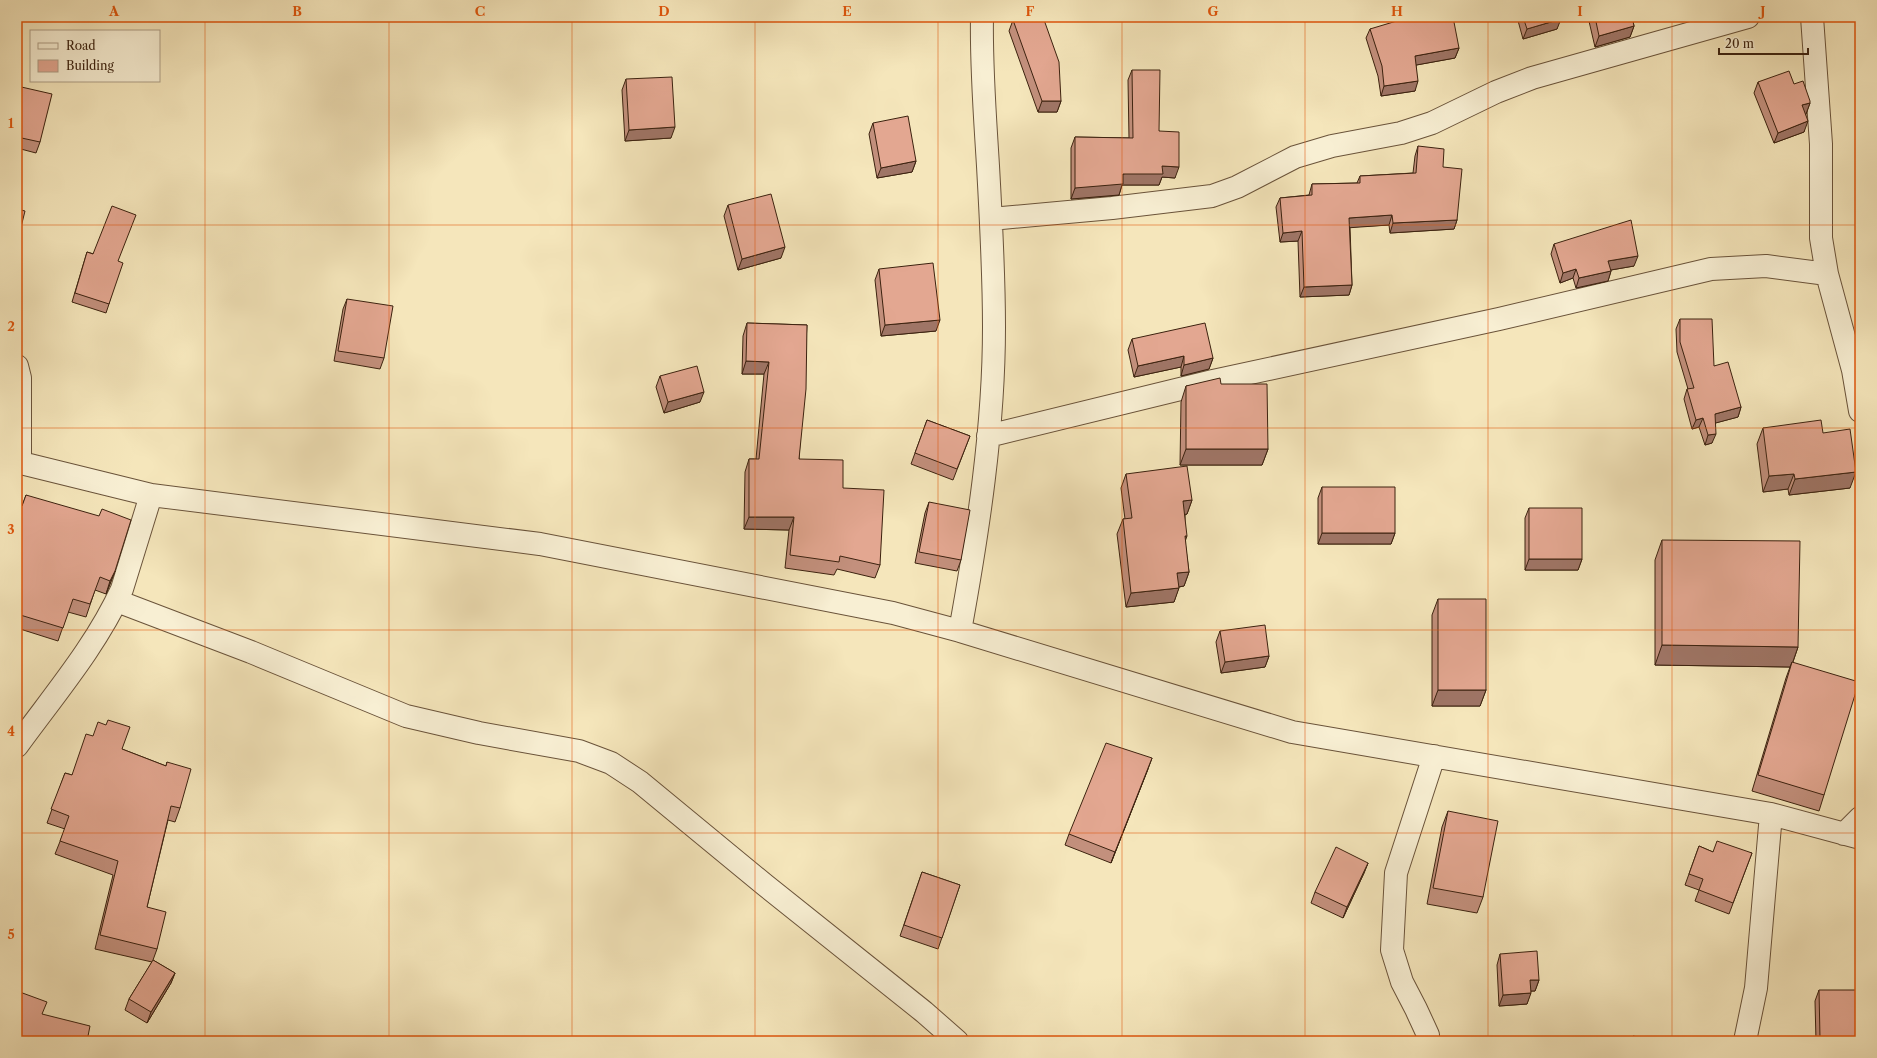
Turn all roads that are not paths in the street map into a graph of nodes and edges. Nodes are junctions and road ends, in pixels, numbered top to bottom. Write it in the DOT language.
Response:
graph roads {
  1 [pos="982,17"];
  2 [pos="1748,17"];
  3 [pos="1812,17"];
  4 [pos="991,219"];
  5 [pos="1827,274"];
  6 [pos="17,366"];
  7 [pos="1860,411"];
  8 [pos="988,436"];
  9 [pos="18,463"];
  10 [pos="151,495"];
  11 [pos="117,602"];
  12 [pos="960,631"];
  13 [pos="17,746"];
  14 [pos="1434,756"];
  15 [pos="1771,814"];
  16 [pos="1860,818"];
  17 [pos="1852,836"];
  18 [pos="957,1041"];
  19 [pos="1428,1041"];
  20 [pos="1745,1041"];
  1 -- 4 [label="street"];
  2 -- 4 [label="street"];
  3 -- 5 [label="street"];
  4 -- 8 [label="street"];
  5 -- 7 [label="street"];
  5 -- 8 [label="street"];
  6 -- 9 [label="street"];
  8 -- 12 [label="street"];
  9 -- 10 [label="street"];
  10 -- 11 [label="street"];
  10 -- 12 [label="street"];
  11 -- 13 [label="street"];
  11 -- 18 [label="street"];
  12 -- 14 [label="street"];
  14 -- 15 [label="street"];
  14 -- 19 [label="street"];
  15 -- 17 [label="street"];
  15 -- 20 [label="street"];
  16 -- 17 [label="street"];
}
